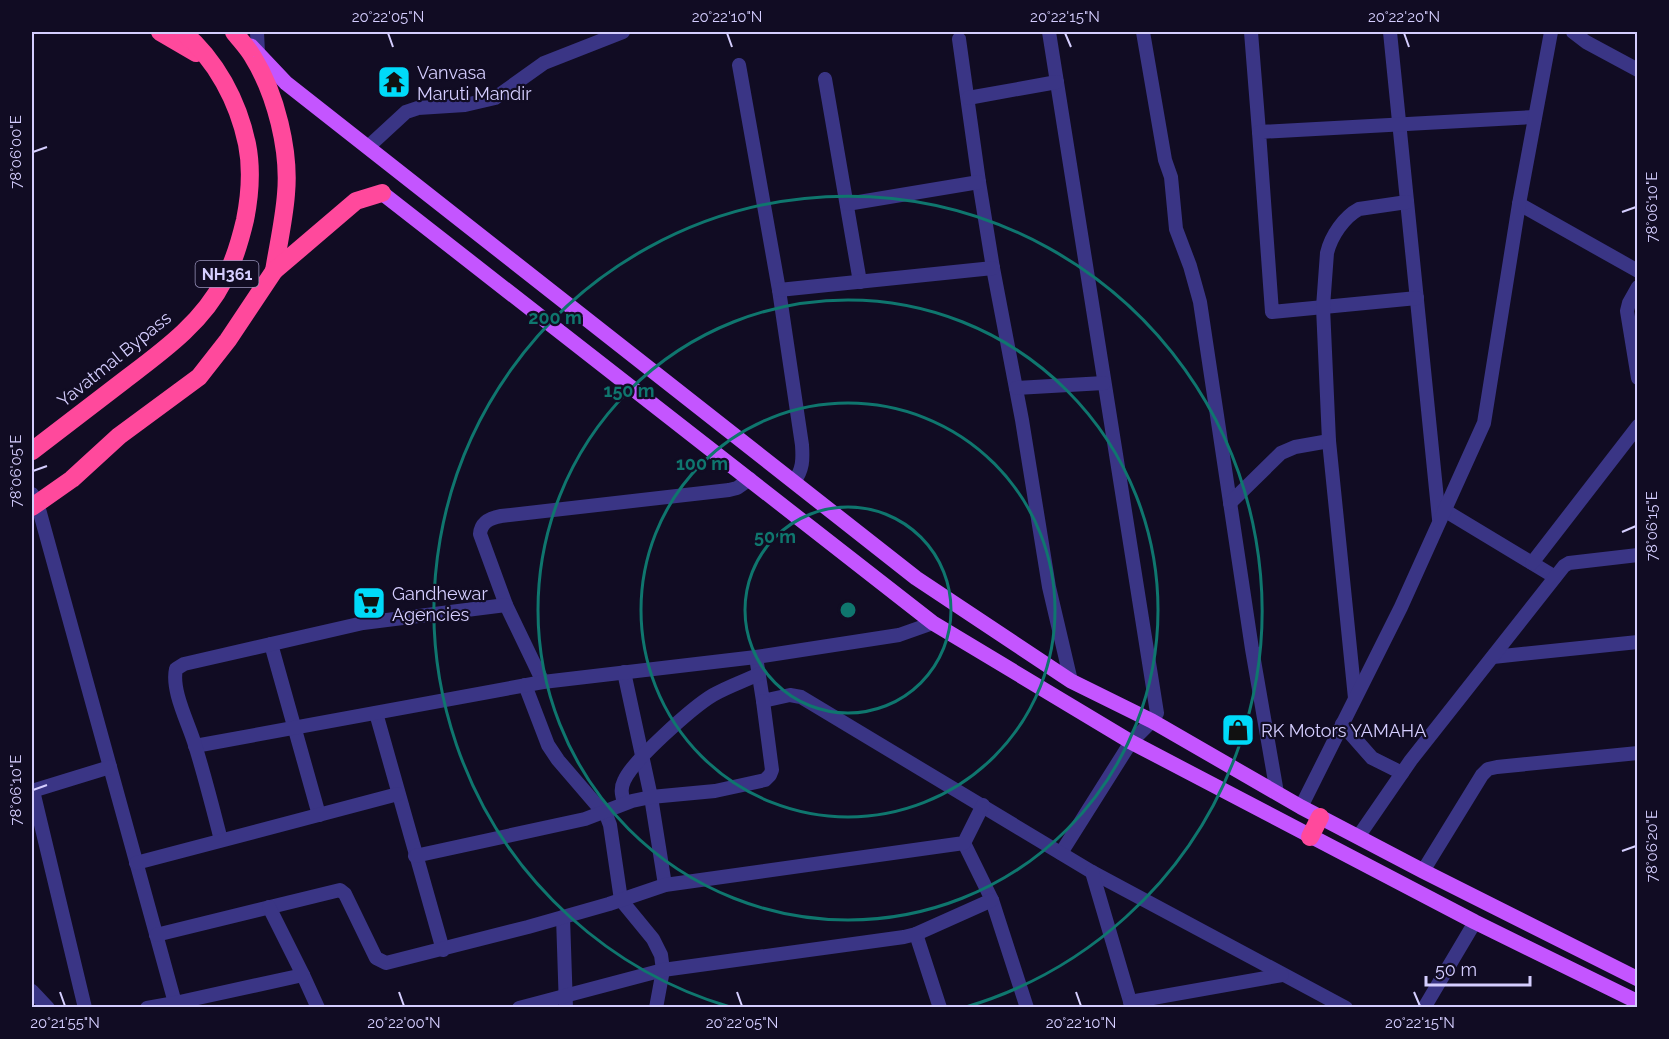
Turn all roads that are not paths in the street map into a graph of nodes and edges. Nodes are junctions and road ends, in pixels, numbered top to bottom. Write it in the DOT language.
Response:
graph roads {
  1 [pos="160,32"];
  2 [pos="183,32"];
  3 [pos="235,32"];
  4 [pos="257,32"];
  5 [pos="623,32"];
  6 [pos="1049,32"];
  7 [pos="1143,32"];
  8 [pos="1251,32"];
  9 [pos="1390,32"];
  10 [pos="1551,32"];
  11 [pos="1573,32"];
  12 [pos="959,39"];
  13 [pos="258,53"];
  14 [pos="208,59"];
  15 [pos="739,65"];
  16 [pos="1638,70"];
  17 [pos="825,79"];
  18 [pos="1057,82"];
  19 [pos="968,98"];
  20 [pos="1535,117"];
  21 [pos="1398,123"];
  22 [pos="1260,132"];
  23 [pos="368,147"];
  24 [pos="979,182"];
  25 [pos="382,193"];
  26 [pos="1407,202"];
  27 [pos="847,204"];
  28 [pos="1519,204"];
  29 [pos="993,268"];
  30 [pos="274,271"];
  31 [pos="1638,271"];
  32 [pos="860,282"];
  33 [pos="1638,287"];
  34 [pos="778,290"];
  35 [pos="1417,297"];
  36 [pos="1323,308"];
  37 [pos="1638,378"];
  38 [pos="1104,383"];
  39 [pos="1016,388"];
  40 [pos="1638,426"];
  41 [pos="1329,441"];
  42 [pos="32,451"];
  43 [pos="750,479"];
  44 [pos="794,482"];
  45 [pos="33,501"];
  46 [pos="1230,503"];
  47 [pos="1441,515"];
  48 [pos="1638,555"];
  49 [pos="1532,563"];
  50 [pos="1555,578"];
  51 [pos="506,605"];
  52 [pos="933,623"];
  53 [pos="1638,642"];
  54 [pos="271,644"];
  55 [pos="756,657"];
  56 [pos="1493,657"];
  57 [pos="624,672"];
  58 [pos="759,674"];
  59 [pos="1071,681"];
  60 [pos="543,682"];
  61 [pos="525,685"];
  62 [pos="1355,698"];
  63 [pos="763,701"];
  64 [pos="376,713"];
  65 [pos="1152,721"];
  66 [pos="1342,724"];
  67 [pos="295,728"];
  68 [pos="1131,742"];
  69 [pos="195,746"];
  70 [pos="1638,753"];
  71 [pos="643,756"];
  72 [pos="110,767"];
  73 [pos="1402,773"];
  74 [pos="32,791"];
  75 [pos="1277,793"];
  76 [pos="398,794"];
  77 [pos="651,797"];
  78 [pos="624,803"];
  79 [pos="983,806"];
  80 [pos="1301,807"];
  81 [pos="604,812"];
  82 [pos="319,815"];
  83 [pos="1320,817"];
  84 [pos="1310,837"];
  85 [pos="1358,837"];
  86 [pos="221,840"];
  87 [pos="963,843"];
  88 [pos="1061,853"];
  89 [pos="416,856"];
  90 [pos="136,863"];
  91 [pos="1092,872"];
  92 [pos="1424,872"];
  93 [pos="665,885"];
  94 [pos="621,900"];
  95 [pos="992,900"];
  96 [pos="269,907"];
  97 [pos="563,917"];
  98 [pos="1475,922"];
  99 [pos="916,934"];
  100 [pos="156,935"];
  101 [pos="442,950"];
  102 [pos="663,970"];
  103 [pos="303,975"];
  104 [pos="1282,975"];
  105 [pos="1638,979"];
  106 [pos="32,991"];
  107 [pos="566,1001"];
  108 [pos="1638,1002"];
  109 [pos="175,1003"];
  110 [pos="1131,1005"];
  111 [pos="48,1008"];
  112 [pos="85,1008"];
  113 [pos="147,1008"];
  114 [pos="318,1008"];
  115 [pos="519,1008"];
  116 [pos="656,1008"];
  117 [pos="940,1008"];
  118 [pos="1027,1008"];
  119 [pos="1346,1008"];
  120 [pos="1424,1008"];
  1 -- 14 [label="highway"];
  2 -- 14 [label="highway, Yavatmal Bypass / NH361"];
  3 -- 13 [label="main road"];
  3 -- 30 [label="highway"];
  4 -- 13 [label="street"];
  5 -- 23 [label="street"];
  6 -- 18 [label="street"];
  7 -- 46 [label="street"];
  8 -- 22 [label="street"];
  9 -- 21 [label="street"];
  10 -- 20 [label="street"];
  11 -- 16 [label="street"];
  12 -- 19 [label="street"];
  13 -- 23 [label="main road"];
  14 -- 42 [label="highway, Yavatmal Bypass / NH361"];
  15 -- 34 [label="street"];
  17 -- 27 [label="street"];
  18 -- 19 [label="street"];
  18 -- 38 [label="street"];
  19 -- 24 [label="street"];
  20 -- 21 [label="street"];
  20 -- 28 [label="street"];
  21 -- 22 [label="street"];
  21 -- 26 [label="street"];
  22 -- 36 [label="street"];
  23 -- 44 [label="main road"];
  24 -- 27 [label="street"];
  24 -- 29 [label="street"];
  25 -- 30 [label="highway"];
  25 -- 43 [label="main road"];
  26 -- 35 [label="street"];
  26 -- 36 [label="street"];
  27 -- 32 [label="street"];
  28 -- 31 [label="street"];
  28 -- 47 [label="street"];
  29 -- 32 [label="street"];
  29 -- 39 [label="street"];
  30 -- 45 [label="highway"];
  32 -- 34 [label="street"];
  33 -- 37 [label="street"];
  34 -- 44 [label="street"];
  35 -- 36 [label="street"];
  35 -- 47 [label="street"];
  36 -- 41 [label="street"];
  38 -- 39 [label="street"];
  38 -- 65 [label="street"];
  39 -- 59 [label="street"];
  40 -- 49 [label="street"];
  41 -- 46 [label="street"];
  41 -- 62 [label="street"];
  43 -- 51 [label="street"];
  43 -- 52 [label="main road"];
  44 -- 59 [label="main road"];
  45 -- 72 [label="street"];
  46 -- 75 [label="street"];
  47 -- 49 [label="street"];
  47 -- 62 [label="street"];
  48 -- 50 [label="street"];
  49 -- 50 [label="street"];
  50 -- 56 [label="street"];
  51 -- 54 [label="street"];
  51 -- 60 [label="street"];
  52 -- 55 [label="street"];
  52 -- 68 [label="main road"];
  53 -- 56 [label="street"];
  54 -- 67 [label="street"];
  54 -- 69 [label="street"];
  55 -- 57 [label="street"];
  55 -- 58 [label="street"];
  56 -- 73 [label="street"];
  57 -- 60 [label="street"];
  57 -- 71 [label="street"];
  58 -- 63 [label="street"];
  58 -- 71 [label="street"];
  59 -- 65 [label="main road"];
  60 -- 61 [label="street"];
  61 -- 64 [label="street"];
  61 -- 81 [label="street"];
  62 -- 66 [label="street"];
  63 -- 77 [label="street"];
  63 -- 79 [label="street"];
  64 -- 67 [label="street"];
  64 -- 76 [label="street"];
  65 -- 68 [label="street"];
  65 -- 75 [label="main road"];
  66 -- 73 [label="street"];
  66 -- 80 [label="street"];
  67 -- 69 [label="street"];
  67 -- 82 [label="street"];
  68 -- 84 [label="main road"];
  68 -- 88 [label="street"];
  69 -- 86 [label="street"];
  70 -- 92 [label="street"];
  71 -- 77 [label="street"];
  71 -- 78 [label="street"];
  72 -- 74 [label="street"];
  72 -- 90 [label="street"];
  73 -- 85 [label="street"];
  74 -- 112 [label="street"];
  75 -- 80 [label="main road"];
  76 -- 82 [label="street"];
  76 -- 89 [label="street"];
  77 -- 78 [label="street"];
  77 -- 93 [label="street"];
  78 -- 81 [label="street"];
  79 -- 87 [label="street"];
  79 -- 88 [label="street"];
  80 -- 83 [label="main road"];
  81 -- 89 [label="street"];
  81 -- 94 [label="street"];
  82 -- 86 [label="street"];
  83 -- 84 [label="highway"];
  83 -- 85 [label="main road"];
  84 -- 98 [label="main road"];
  85 -- 92 [label="main road"];
  86 -- 90 [label="street"];
  87 -- 93 [label="street"];
  87 -- 95 [label="street"];
  88 -- 91 [label="street"];
  89 -- 101 [label="street"];
  90 -- 100 [label="street"];
  91 -- 104 [label="street"];
  91 -- 110 [label="street"];
  92 -- 105 [label="main road"];
  93 -- 94 [label="street"];
  94 -- 97 [label="street"];
  94 -- 102 [label="street"];
  95 -- 99 [label="street"];
  95 -- 118 [label="street"];
  96 -- 100 [label="street"];
  96 -- 101 [label="street"];
  96 -- 103 [label="street"];
  97 -- 101 [label="street"];
  97 -- 107 [label="street"];
  98 -- 108 [label="main road"];
  98 -- 120 [label="street"];
  99 -- 102 [label="street"];
  99 -- 117 [label="street"];
  100 -- 109 [label="street"];
  102 -- 107 [label="street"];
  102 -- 116 [label="street"];
  103 -- 109 [label="street"];
  103 -- 114 [label="street"];
  104 -- 110 [label="street"];
  104 -- 119 [label="street"];
  106 -- 111 [label="street"];
  107 -- 115 [label="street"];
  109 -- 113 [label="street"];
}
